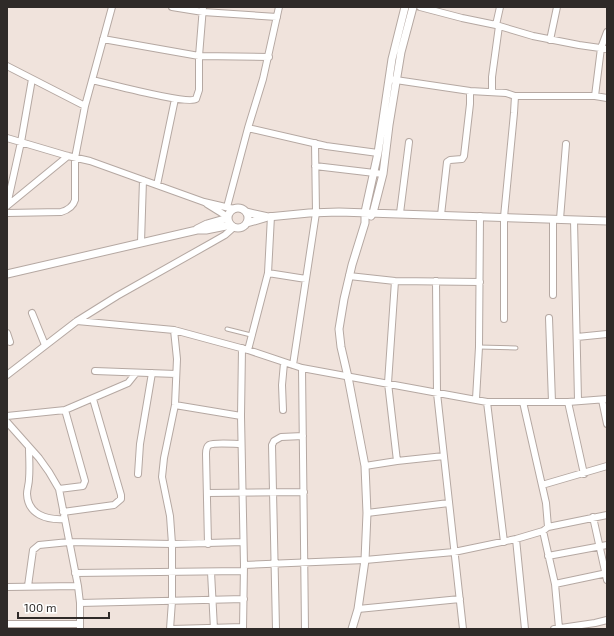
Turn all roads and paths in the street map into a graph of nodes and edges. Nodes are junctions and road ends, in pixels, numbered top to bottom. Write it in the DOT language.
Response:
graph roads {
  1 [pos="112,7"];
  2 [pos="172,7"];
  3 [pos="279,7"];
  4 [pos="405,7"];
  5 [pos="413,7"];
  6 [pos="420,7"];
  7 [pos="500,7"];
  8 [pos="557,7"];
  9 [pos="203,9"];
  10 [pos="277,17"];
  11 [pos="497,25"];
  12 [pos="607,32"];
  13 [pos="104,39"];
  14 [pos="550,40"];
  15 [pos="604,49"];
  16 [pos="199,56"];
  17 [pos="269,57"];
  18 [pos="7,66"];
  19 [pos="32,79"];
  20 [pos="92,80"];
  21 [pos="393,80"];
  22 [pos="470,91"];
  23 [pos="492,92"];
  24 [pos="515,96"];
  25 [pos="595,96"];
  26 [pos="175,98"];
  27 [pos="607,98"];
  28 [pos="85,106"];
  29 [pos="248,128"];
  30 [pos="7,138"];
  31 [pos="21,142"];
  32 [pos="409,142"];
  33 [pos="315,143"];
  34 [pos="566,144"];
  35 [pos="378,153"];
  36 [pos="68,156"];
  37 [pos="75,158"];
  38 [pos="315,166"];
  39 [pos="374,173"];
  40 [pos="383,174"];
  41 [pos="142,180"];
  42 [pos="157,185"];
  43 [pos="204,202"];
  44 [pos="7,206"];
  45 [pos="230,208"];
  46 [pos="246,212"];
  47 [pos="316,212"];
  48 [pos="365,212"];
  49 [pos="7,213"];
  50 [pos="400,213"];
  51 [pos="373,214"];
  52 [pos="441,215"];
  53 [pos="480,216"];
  54 [pos="270,217"];
  55 [pos="504,217"];
  56 [pos="556,219"];
  57 [pos="574,220"];
  58 [pos="607,221"];
  59 [pos="230,222"];
  60 [pos="247,223"];
  61 [pos="365,223"];
  62 [pos="141,242"];
  63 [pos="7,274"];
  64 [pos="268,274"];
  65 [pos="349,276"];
  66 [pos="306,279"];
  67 [pos="395,281"];
  68 [pos="436,281"];
  69 [pos="480,282"];
  70 [pos="553,295"];
  71 [pos="32,313"];
  72 [pos="549,318"];
  73 [pos="504,319"];
  74 [pos="77,321"];
  75 [pos="227,329"];
  76 [pos="174,330"];
  77 [pos="7,333"];
  78 [pos="607,334"];
  79 [pos="251,335"];
  80 [pos="577,337"];
  81 [pos="10,342"];
  82 [pos="44,345"];
  83 [pos="479,348"];
  84 [pos="516,348"];
  85 [pos="245,349"];
  86 [pos="284,362"];
  87 [pos="293,365"];
  88 [pos="302,368"];
  89 [pos="95,371"];
  90 [pos="136,373"];
  91 [pos="152,373"];
  92 [pos="176,374"];
  93 [pos="7,375"];
  94 [pos="348,377"];
  95 [pos="388,383"];
  96 [pos="437,393"];
  97 [pos="93,399"];
  98 [pos="604,399"];
  99 [pos="476,400"];
  100 [pos="578,400"];
  101 [pos="488,402"];
  102 [pos="523,402"];
  103 [pos="552,402"];
  104 [pos="568,402"];
  105 [pos="175,405"];
  106 [pos="65,410"];
  107 [pos="283,410"];
  108 [pos="7,416"];
  109 [pos="241,416"];
  110 [pos="7,422"];
  111 [pos="607,424"];
  112 [pos="303,436"];
  113 [pos="241,444"];
  114 [pos="29,447"];
  115 [pos="444,456"];
  116 [pos="397,461"];
  117 [pos="365,466"];
  118 [pos="607,466"];
  119 [pos="138,474"];
  120 [pos="584,474"];
  121 [pos="542,485"];
  122 [pos="59,489"];
  123 [pos="304,492"];
  124 [pos="207,493"];
  125 [pos="243,493"];
  126 [pos="272,493"];
  127 [pos="449,502"];
  128 [pos="367,513"];
  129 [pos="607,514"];
  130 [pos="63,516"];
  131 [pos="593,517"];
  132 [pos="546,529"];
  133 [pos="516,539"];
  134 [pos="69,542"];
  135 [pos="243,542"];
  136 [pos="504,542"];
  137 [pos="172,544"];
  138 [pos="208,544"];
  139 [pos="607,545"];
  140 [pos="600,546"];
  141 [pos="454,552"];
  142 [pos="548,556"];
  143 [pos="365,560"];
  144 [pos="306,562"];
  145 [pos="275,564"];
  146 [pos="243,568"];
  147 [pos="172,572"];
  148 [pos="211,572"];
  149 [pos="75,573"];
  150 [pos="607,576"];
  151 [pos="555,584"];
  152 [pos="28,586"];
  153 [pos="78,586"];
  154 [pos="7,587"];
  155 [pos="460,598"];
  156 [pos="244,599"];
  157 [pos="172,600"];
  158 [pos="214,600"];
  159 [pos="80,603"];
  160 [pos="358,609"];
  161 [pos="606,621"];
  162 [pos="7,624"];
  163 [pos="80,626"];
  164 [pos="596,626"];
  165 [pos="214,628"];
  166 [pos="243,628"];
  167 [pos="557,628"];
  168 [pos="171,629"];
  169 [pos="276,629"];
  170 [pos="305,629"];
  171 [pos="352,629"];
  172 [pos="463,629"];
  173 [pos="525,629"];
  1 -- 13 [label="street"];
  2 -- 9 [label="street"];
  3 -- 10 [label="street"];
  4 -- 21 [label="street"];
  5 -- 21 [label="street"];
  6 -- 11 [label="street"];
  7 -- 11 [label="street"];
  8 -- 14 [label="street"];
  9 -- 10 [label="street"];
  9 -- 16 [label="street"];
  10 -- 17 [label="street"];
  11 -- 14 [label="street"];
  11 -- 23 [label="street"];
  12 -- 15 [label="street"];
  13 -- 16 [label="street"];
  13 -- 20 [label="street"];
  14 -- 15 [label="street"];
  15 -- 25 [label="street"];
  16 -- 17 [label="street"];
  16 -- 26 [label="street"];
  17 -- 29 [label="street"];
  18 -- 19 [label="street"];
  19 -- 28 [label="street"];
  19 -- 31 [label="street"];
  20 -- 26 [label="street"];
  20 -- 28 [label="street"];
  21 -- 22 [label="street"];
  21 -- 35 [label="street"];
  21 -- 40 [label="street"];
  22 -- 23 [label="street"];
  22 -- 52 [label="street"];
  23 -- 24 [label="street"];
  24 -- 25 [label="street"];
  24 -- 55 [label="street"];
  25 -- 27 [label="street"];
  26 -- 42 [label="street"];
  28 -- 37 [label="street"];
  29 -- 33 [label="street"];
  29 -- 45 [label="street"];
  30 -- 31 [label="street"];
  31 -- 36 [label="street"];
  31 -- 44 [label="street"];
  32 -- 50 [label="street"];
  33 -- 35 [label="street"];
  33 -- 38 [label="street"];
  34 -- 56 [label="street"];
  35 -- 39 [label="street"];
  36 -- 37 [label="street"];
  36 -- 44 [label="street"];
  37 -- 41 [label="street"];
  37 -- 49 [label="street"];
  38 -- 39 [label="street"];
  38 -- 47 [label="street"];
  39 -- 40 [label="street"];
  39 -- 48 [label="street"];
  40 -- 51 [label="street"];
  41 -- 42 [label="street"];
  41 -- 62 [label="street"];
  42 -- 43 [label="street"];
  43 -- 45 [label="street"];
  43 -- 59 [label="street"];
  45 -- 46 [label="street"];
  45 -- 59 [label="street"];
  46 -- 54 [label="street"];
  46 -- 60 [label="street"];
  47 -- 48 [label="street"];
  47 -- 54 [label="street"];
  47 -- 66 [label="street"];
  48 -- 51 [label="street"];
  48 -- 61 [label="street"];
  50 -- 51 [label="street"];
  50 -- 52 [label="street"];
  51 -- 61 [label="street"];
  52 -- 53 [label="street"];
  53 -- 55 [label="street"];
  53 -- 69 [label="street"];
  54 -- 60 [label="street"];
  54 -- 64 [label="street"];
  55 -- 56 [label="street"];
  55 -- 73 [label="street"];
  56 -- 57 [label="street"];
  56 -- 70 [label="street"];
  57 -- 58 [label="street"];
  57 -- 80 [label="street"];
  59 -- 60 [label="street"];
  59 -- 62 [label="street"];
  59 -- 74 [label="street"];
  61 -- 65 [label="street"];
  62 -- 63 [label="street"];
  64 -- 66 [label="street"];
  64 -- 79 [label="street"];
  65 -- 67 [label="street"];
  65 -- 94 [label="street"];
  66 -- 87 [label="street"];
  67 -- 68 [label="street"];
  67 -- 95 [label="street"];
  68 -- 69 [label="street"];
  68 -- 96 [label="street"];
  69 -- 83 [label="street"];
  71 -- 82 [label="street"];
  72 -- 103 [label="street"];
  74 -- 76 [label="street"];
  74 -- 82 [label="street"];
  75 -- 79 [label="lane"];
  76 -- 85 [label="street"];
  76 -- 92 [label="street"];
  77 -- 81 [label="street"];
  78 -- 80 [label="street"];
  79 -- 85 [label="street"];
  80 -- 100 [label="street"];
  82 -- 93 [label="street"];
  83 -- 84 [label="lane"];
  83 -- 99 [label="street"];
  85 -- 86 [label="street"];
  85 -- 109 [label="street"];
  86 -- 87 [label="street"];
  86 -- 107 [label="street"];
  87 -- 88 [label="street"];
  88 -- 94 [label="street"];
  88 -- 112 [label="street"];
  89 -- 90 [label="street"];
  90 -- 91 [label="street"];
  90 -- 97 [label="street"];
  91 -- 92 [label="street"];
  91 -- 119 [label="street"];
  92 -- 105 [label="street"];
  94 -- 95 [label="street"];
  94 -- 117 [label="street"];
  95 -- 96 [label="street"];
  95 -- 116 [label="street"];
  96 -- 99 [label="street"];
  96 -- 115 [label="street"];
  97 -- 106 [label="street"];
  97 -- 130 [label="street"];
  98 -- 100 [label="street"];
  98 -- 111 [label="street"];
  99 -- 101 [label="street"];
  100 -- 104 [label="street"];
  101 -- 102 [label="street"];
  101 -- 136 [label="street"];
  102 -- 103 [label="street"];
  102 -- 121 [label="street"];
  103 -- 104 [label="street"];
  104 -- 120 [label="street"];
  105 -- 109 [label="street"];
  105 -- 137 [label="street"];
  106 -- 108 [label="street"];
  106 -- 122 [label="street"];
  109 -- 113 [label="street"];
  110 -- 114 [label="street"];
  112 -- 123 [label="street"];
  112 -- 126 [label="street"];
  113 -- 124 [label="street"];
  113 -- 125 [label="street"];
  114 -- 122 [label="street"];
  114 -- 130 [label="street"];
  115 -- 116 [label="street"];
  115 -- 127 [label="street"];
  116 -- 117 [label="street"];
  117 -- 128 [label="street"];
  118 -- 120 [label="street"];
  120 -- 121 [label="street"];
  121 -- 132 [label="street"];
  122 -- 130 [label="street"];
  123 -- 126 [label="street"];
  123 -- 144 [label="street"];
  124 -- 125 [label="street"];
  124 -- 138 [label="street"];
  125 -- 126 [label="street"];
  125 -- 135 [label="street"];
  126 -- 145 [label="street"];
  127 -- 128 [label="street"];
  127 -- 141 [label="street"];
  128 -- 143 [label="street"];
  129 -- 131 [label="street"];
  130 -- 134 [label="street"];
  131 -- 132 [label="street"];
  131 -- 140 [label="street"];
  132 -- 133 [label="street"];
  132 -- 142 [label="street"];
  133 -- 136 [label="street"];
  133 -- 173 [label="street"];
  134 -- 137 [label="street"];
  134 -- 149 [label="street"];
  134 -- 152 [label="street"];
  135 -- 138 [label="street"];
  135 -- 146 [label="street"];
  136 -- 141 [label="street"];
  137 -- 138 [label="street"];
  137 -- 147 [label="street"];
  139 -- 140 [label="street"];
  140 -- 142 [label="street"];
  140 -- 150 [label="street"];
  141 -- 143 [label="street"];
  141 -- 155 [label="street"];
  142 -- 151 [label="street"];
  143 -- 144 [label="street"];
  143 -- 160 [label="street"];
  144 -- 145 [label="street"];
  144 -- 170 [label="street"];
  145 -- 146 [label="street"];
  145 -- 169 [label="street"];
  146 -- 148 [label="street"];
  146 -- 156 [label="street"];
  147 -- 148 [label="street"];
  147 -- 149 [label="street"];
  147 -- 157 [label="street"];
  148 -- 158 [label="street"];
  149 -- 153 [label="street"];
  150 -- 151 [label="street"];
  151 -- 167 [label="street"];
  152 -- 153 [label="street"];
  152 -- 154 [label="street"];
  153 -- 159 [label="street"];
  155 -- 160 [label="street"];
  155 -- 172 [label="street"];
  156 -- 158 [label="street"];
  156 -- 166 [label="street"];
  157 -- 158 [label="street"];
  157 -- 159 [label="street"];
  157 -- 168 [label="street"];
  158 -- 165 [label="street"];
  159 -- 163 [label="street"];
  160 -- 171 [label="street"];
  161 -- 164 [label="street"];
  162 -- 163 [label="street"];
  164 -- 167 [label="street"];
  165 -- 166 [label="street"];
  165 -- 168 [label="street"];
}
